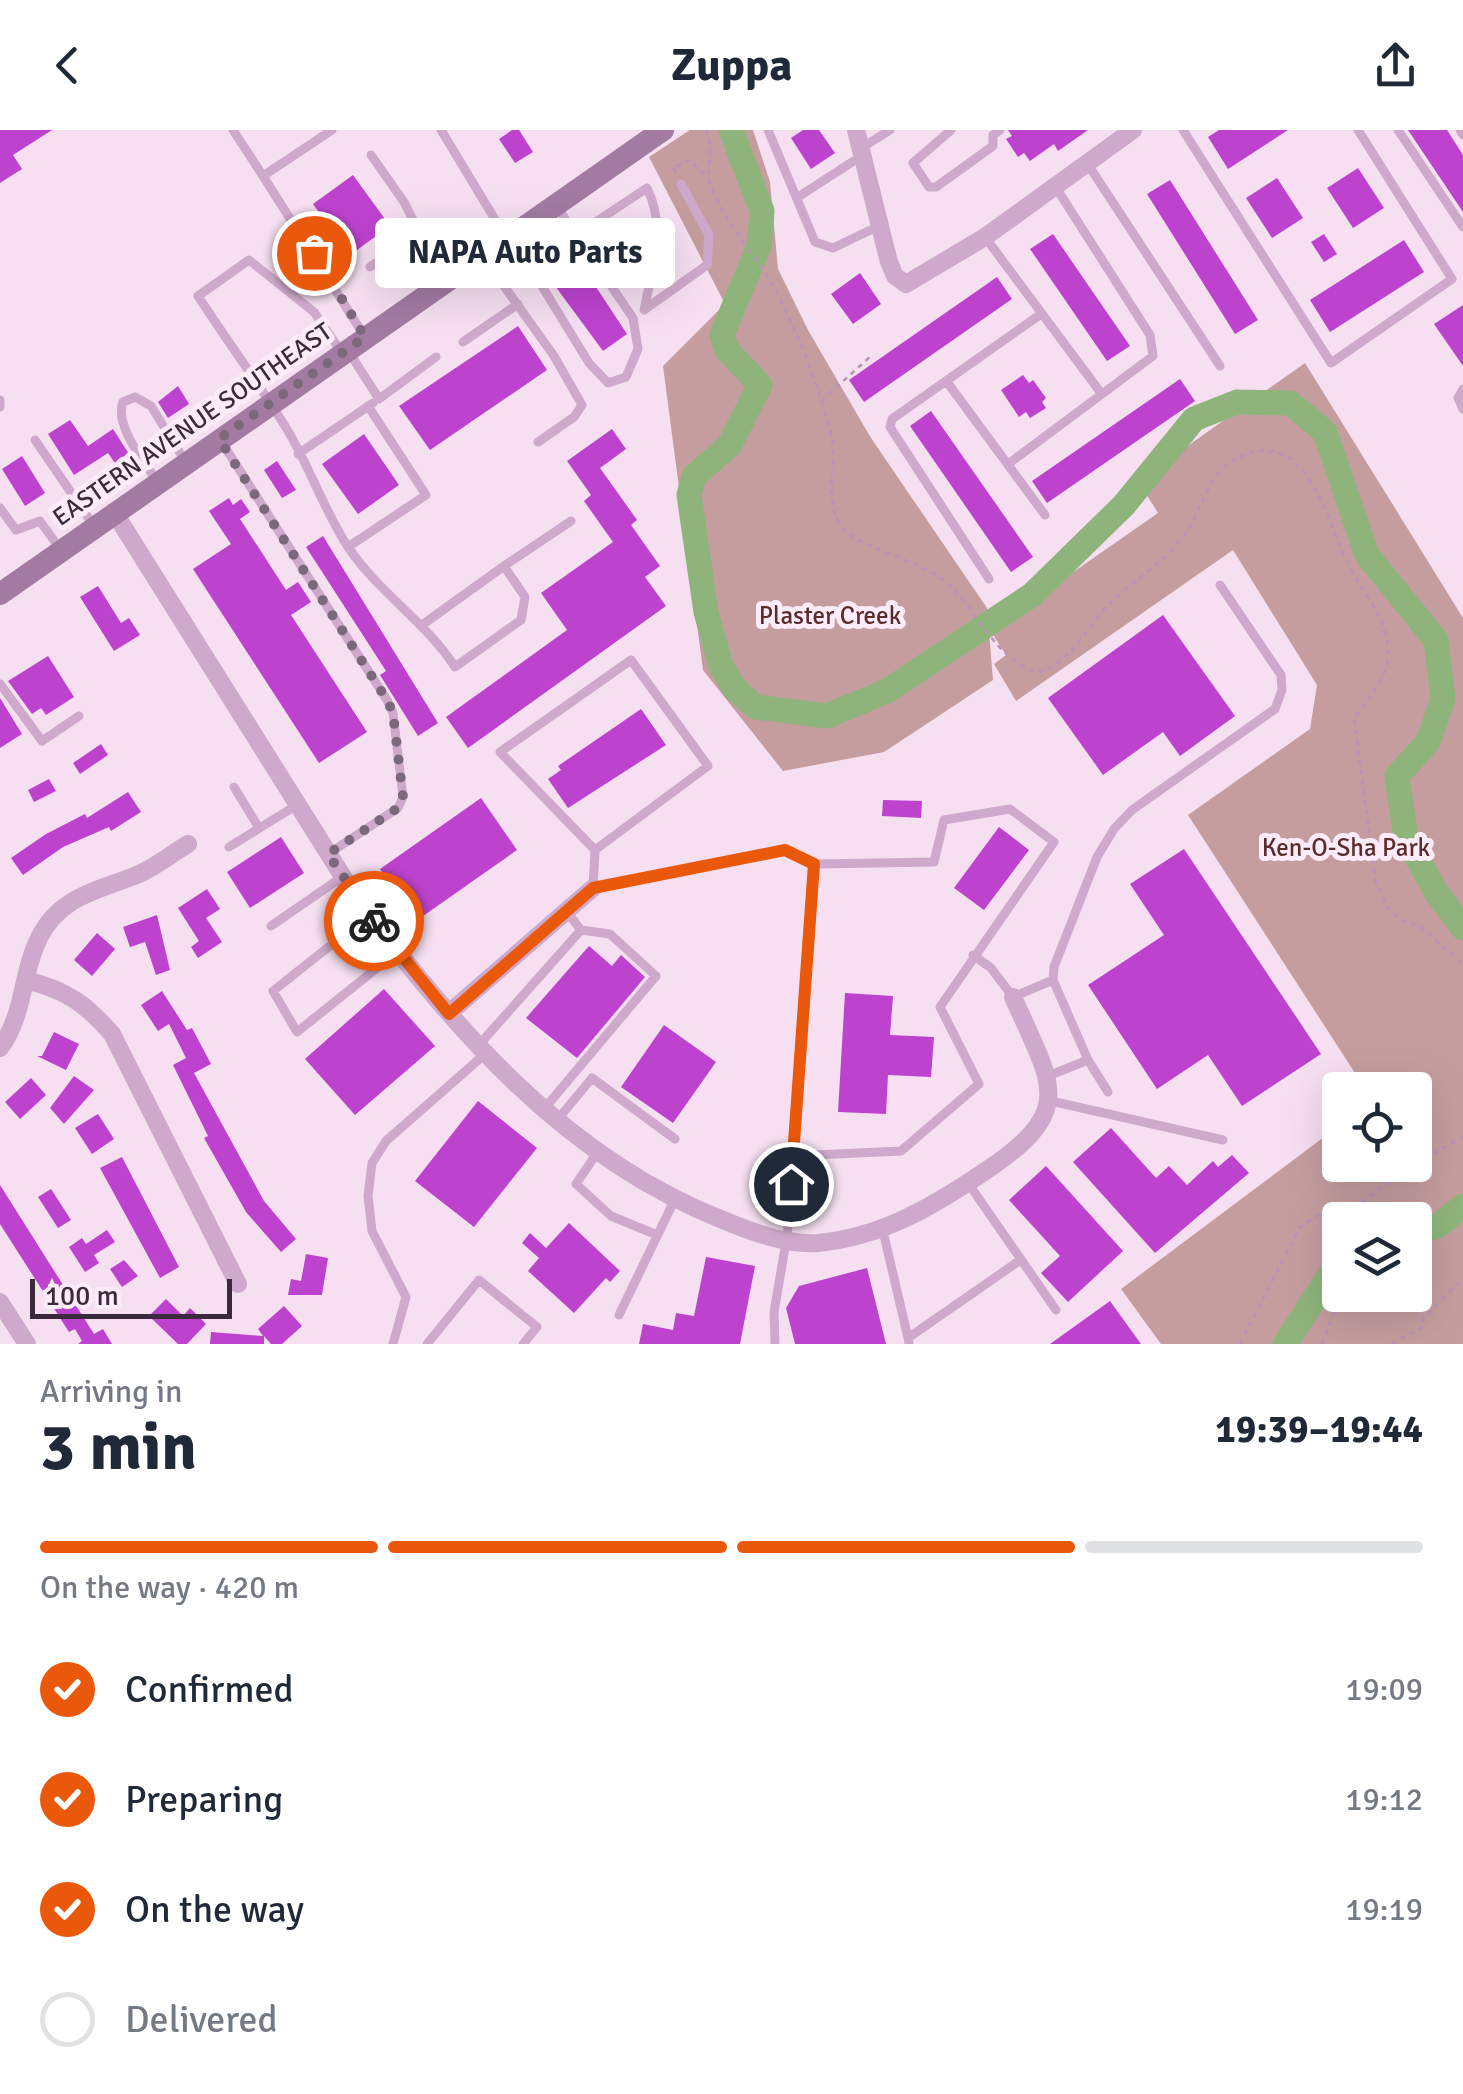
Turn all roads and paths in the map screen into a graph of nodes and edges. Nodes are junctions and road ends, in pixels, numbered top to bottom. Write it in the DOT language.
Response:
graph roads {
  1 [pos="233,130"];
  2 [pos="332,130"];
  3 [pos="441,130"];
  4 [pos="663,130"];
  5 [pos="706,130"];
  6 [pos="768,130"];
  7 [pos="890,130"];
  8 [pos="951,130"];
  9 [pos="1133,130"];
  10 [pos="1183,130"];
  11 [pos="1358,130"];
  12 [pos="1398,130"];
  13 [pos="993,132"];
  14 [pos="861,143"];
  15 [pos="371,154"];
  16 [pos="1086,164"];
  17 [pos="263,176"];
  18 [pos="710,180"];
  19 [pos="681,184"];
  20 [pos="1055,186"];
  21 [pos="798,197"];
  22 [pos="556,204"];
  23 [pos="880,225"];
  24 [pos="1463,227"];
  25 [pos="420,233"];
  26 [pos="576,236"];
  27 [pos="509,237"];
  28 [pos="985,237"];
  29 [pos="482,256"];
  30 [pos="370,268"];
  31 [pos="444,282"];
  32 [pos="518,304"];
  33 [pos="644,310"];
  34 [pos="1041,314"];
  35 [pos="633,318"];
  36 [pos="463,342"];
  37 [pos="352,347"];
  38 [pos="871,356"];
  39 [pos="436,357"];
  40 [pos="1220,366"];
  41 [pos="947,382"];
  42 [pos="1463,389"];
  43 [pos="1101,393"];
  44 [pos="379,399"];
  45 [pos="821,402"];
  46 [pos="269,405"];
  47 [pos="368,406"];
  48 [pos="1463,409"];
  49 [pos="219,439"];
  50 [pos="34,440"];
  51 [pos="538,442"];
  52 [pos="298,454"];
  53 [pos="186,462"];
  54 [pos="1008,464"];
  55 [pos="157,481"];
  56 [pos="0,508"];
  57 [pos="114,512"];
  58 [pos="1046,515"];
  59 [pos="570,520"];
  60 [pos="94,526"];
  61 [pos="348,547"];
  62 [pos="60,550"];
  63 [pos="504,566"];
  64 [pos="990,580"];
  65 [pos="1220,585"];
  66 [pos="0,594"];
  67 [pos="422,625"];
  68 [pos="1000,650"];
  69 [pos="0,684"];
  70 [pos="79,716"];
  71 [pos="234,787"];
  72 [pos="298,806"];
  73 [pos="260,828"];
  74 [pos="188,844"];
  75 [pos="229,847"];
  76 [pos="595,850"];
  77 [pos="328,854"];
  78 [pos="814,864"];
  79 [pos="342,876"];
  80 [pos="593,888"];
  81 [pos="566,912"];
  82 [pos="369,916"];
  83 [pos="271,926"];
  84 [pos="581,930"];
  85 [pos="397,952"];
  86 [pos="973,955"];
  87 [pos="1053,980"];
  88 [pos="28,981"];
  89 [pos="1013,997"];
  90 [pos="449,1014"];
  91 [pos="0,1048"];
  92 [pos="482,1050"];
  93 [pos="1088,1060"];
  94 [pos="1048,1076"];
  95 [pos="1108,1092"];
  96 [pos="1051,1101"];
  97 [pos="549,1116"];
  98 [pos="1463,1136"];
  99 [pos="675,1139"];
  100 [pos="1223,1140"];
  101 [pos="596,1153"];
  102 [pos="1432,1154"];
  103 [pos="793,1156"];
  104 [pos="1390,1182"];
  105 [pos="968,1183"];
  106 [pos="675,1199"];
  107 [pos="882,1231"];
  108 [pos="657,1235"];
  109 [pos="787,1239"];
  110 [pos="1019,1261"];
  111 [pos="1463,1278"];
  112 [pos="238,1284"];
  113 [pos="0,1302"];
  114 [pos="1056,1310"];
  115 [pos="1334,1312"];
  116 [pos="1426,1312"];
  117 [pos="619,1315"];
  118 [pos="1426,1315"];
  119 [pos="908,1341"];
  120 [pos="27,1344"];
  121 [pos="393,1344"];
  122 [pos="427,1344"];
  123 [pos="524,1344"];
  124 [pos="775,1344"];
  125 [pos="1240,1344"];
  126 [pos="1322,1344"];
  127 [pos="1392,1344"];
  1 -- 17 [label="lane"];
  2 -- 17 [label="lane"];
  3 -- 27 [label="lane"];
  4 -- 22 [label="main road, EASTERN AVENUE SOUTHEAST"];
  5 -- 18 [label="path"];
  6 -- 21 [label="lane"];
  7 -- 14 [label="lane"];
  8 -- 13 [label="lane"];
  9 -- 16 [label="street"];
  10 -- 11 [label="lane"];
  12 -- 24 [label="lane"];
  14 -- 21 [label="lane"];
  14 -- 23 [label="street"];
  15 -- 25 [label="lane"];
  16 -- 20 [label="street"];
  16 -- 40 [label="lane"];
  17 -- 37 [label="lane"];
  18 -- 19 [label="path"];
  18 -- 45 [label="path"];
  19 -- 33 [label="lane"];
  20 -- 28 [label="street"];
  20 -- 43 [label="lane"];
  21 -- 23 [label="lane"];
  22 -- 26 [label="lane"];
  22 -- 27 [label="main road, EASTERN AVENUE SOUTHEAST"];
  23 -- 28 [label="street"];
  25 -- 30 [label="lane"];
  25 -- 31 [label="lane"];
  26 -- 33 [label="lane"];
  26 -- 35 [label="lane"];
  27 -- 29 [label="main road, EASTERN AVENUE SOUTHEAST"];
  27 -- 35 [label="lane"];
  28 -- 34 [label="lane"];
  29 -- 31 [label="main road, EASTERN AVENUE SOUTHEAST"];
  29 -- 32 [label="lane"];
  31 -- 37 [label="main road, EASTERN AVENUE SOUTHEAST"];
  32 -- 36 [label="lane"];
  32 -- 51 [label="lane"];
  33 -- 35 [label="lane"];
  34 -- 41 [label="lane"];
  34 -- 43 [label="lane"];
  37 -- 44 [label="lane"];
  37 -- 46 [label="main road, EASTERN AVENUE SOUTHEAST"];
  37 -- 46 [label="lane"];
  38 -- 45 [label="path"];
  39 -- 44 [label="lane"];
  41 -- 54 [label="lane"];
  41 -- 64 [label="lane"];
  42 -- 48 [label="lane"];
  43 -- 54 [label="lane"];
  44 -- 47 [label="lane"];
  45 -- 68 [label="path"];
  46 -- 49 [label="main road, EASTERN AVENUE SOUTHEAST"];
  46 -- 52 [label="lane"];
  47 -- 52 [label="lane"];
  47 -- 61 [label="lane"];
  49 -- 53 [label="main road, EASTERN AVENUE SOUTHEAST"];
  49 -- 77 [label="lane"];
  50 -- 60 [label="lane"];
  52 -- 61 [label="lane"];
  53 -- 55 [label="main road, EASTERN AVENUE SOUTHEAST"];
  53 -- 55 [label="lane"];
  54 -- 58 [label="lane"];
  55 -- 57 [label="main road, EASTERN AVENUE SOUTHEAST"];
  56 -- 62 [label="lane"];
  57 -- 60 [label="main road, EASTERN AVENUE SOUTHEAST"];
  57 -- 72 [label="street"];
  59 -- 63 [label="lane"];
  60 -- 62 [label="main road, EASTERN AVENUE SOUTHEAST"];
  61 -- 67 [label="lane"];
  62 -- 66 [label="main road, EASTERN AVENUE SOUTHEAST"];
  63 -- 67 [label="lane"];
  63 -- 67 [label="lane"];
  65 -- 87 [label="lane"];
  69 -- 70 [label="lane"];
  71 -- 73 [label="lane"];
  72 -- 73 [label="lane"];
  72 -- 77 [label="street"];
  73 -- 75 [label="lane"];
  74 -- 88 [label="street"];
  76 -- 76 [label="lane"];
  76 -- 80 [label="lane"];
  77 -- 79 [label="street"];
  78 -- 80 [label="lane"];
  78 -- 86 [label="lane"];
  78 -- 103 [label="lane"];
  79 -- 82 [label="street"];
  79 -- 83 [label="lane"];
  80 -- 81 [label="street"];
  81 -- 84 [label="lane"];
  81 -- 90 [label="street"];
  82 -- 85 [label="street"];
  82 -- 85 [label="lane"];
  84 -- 92 [label="lane"];
  84 -- 97 [label="lane"];
  85 -- 90 [label="street"];
  86 -- 89 [label="lane"];
  86 -- 103 [label="lane"];
  87 -- 89 [label="lane"];
  87 -- 93 [label="lane"];
  88 -- 91 [label="street"];
  88 -- 112 [label="street"];
  89 -- 94 [label="street"];
  90 -- 92 [label="street"];
  92 -- 97 [label="street"];
  92 -- 121 [label="lane"];
  93 -- 94 [label="lane"];
  93 -- 95 [label="lane"];
  94 -- 96 [label="street"];
  96 -- 100 [label="lane"];
  96 -- 105 [label="street"];
  97 -- 99 [label="lane"];
  97 -- 101 [label="street"];
  98 -- 102 [label="path"];
  101 -- 106 [label="street"];
  101 -- 108 [label="lane"];
  103 -- 109 [label="lane"];
  104 -- 125 [label="path"];
  105 -- 107 [label="street"];
  105 -- 110 [label="lane"];
  106 -- 108 [label="lane"];
  106 -- 109 [label="street"];
  107 -- 109 [label="street"];
  107 -- 119 [label="lane"];
  108 -- 117 [label="lane"];
  109 -- 124 [label="lane"];
  110 -- 114 [label="lane"];
  110 -- 119 [label="lane"];
  111 -- 118 [label="path"];
  113 -- 120 [label="street"];
  115 -- 126 [label="path"];
  116 -- 118 [label="path"];
  118 -- 127 [label="path"];
  122 -- 123 [label="lane"];
}
